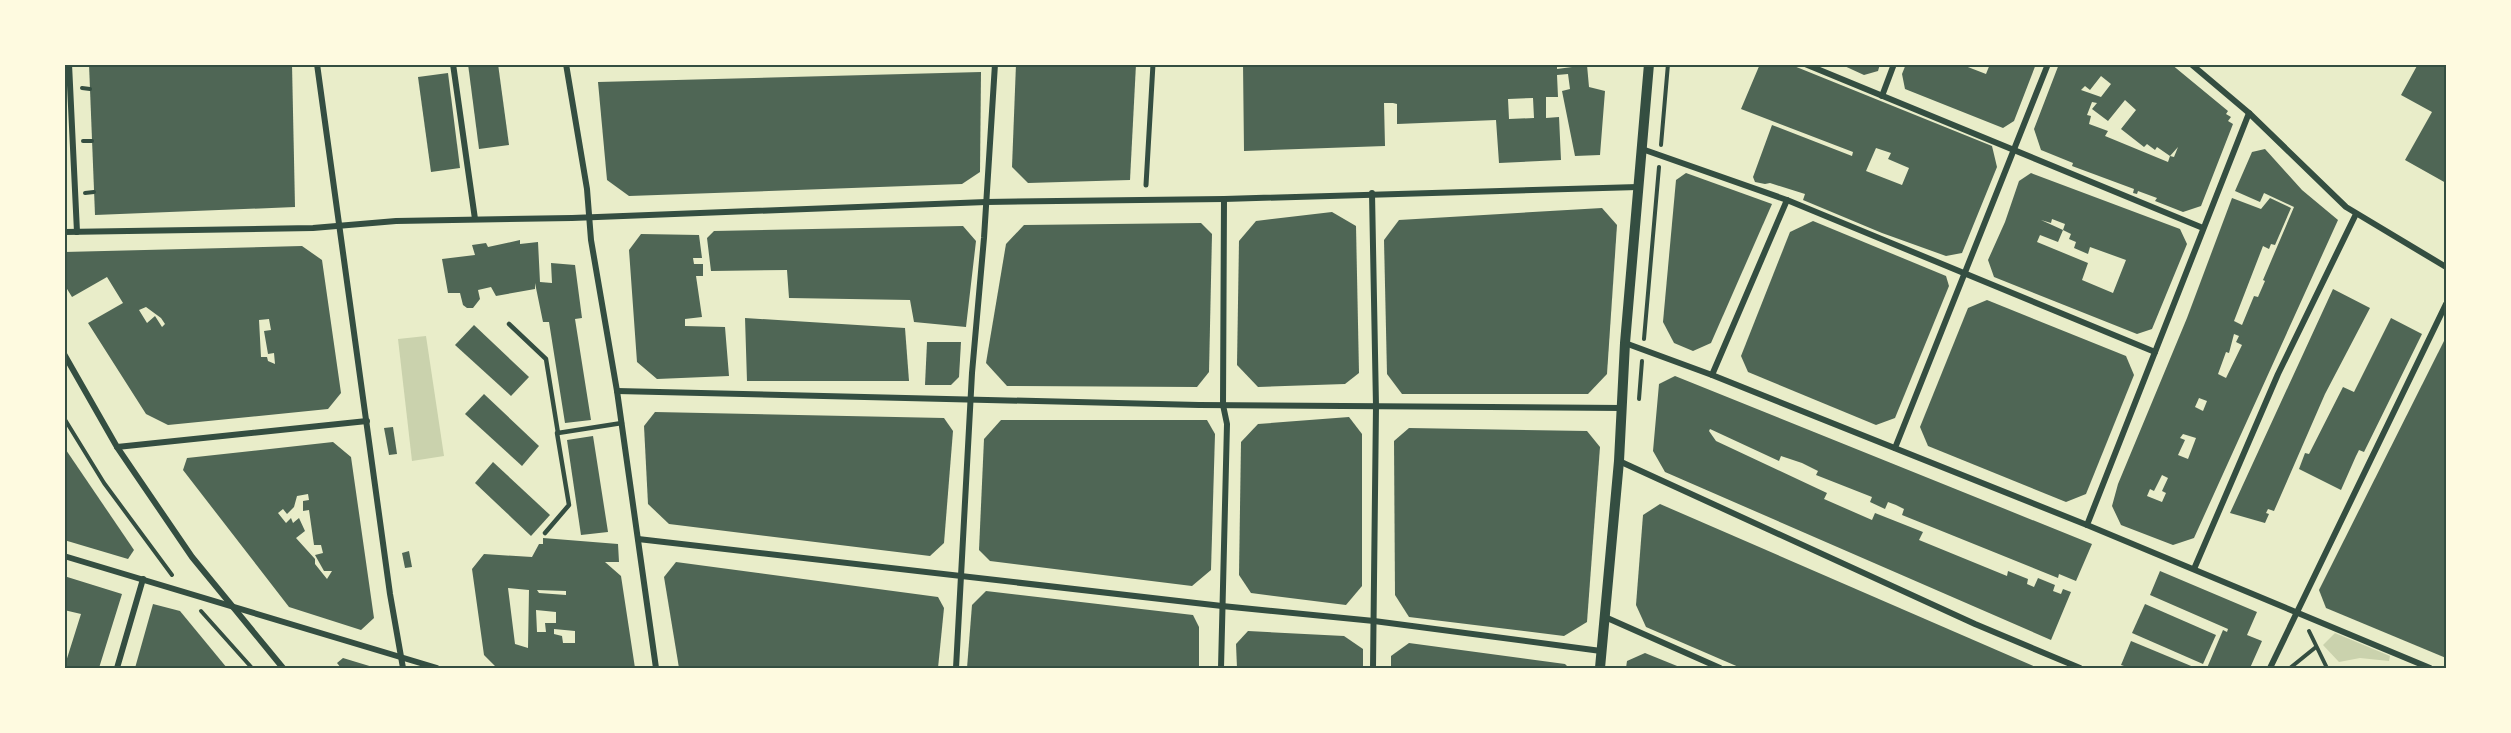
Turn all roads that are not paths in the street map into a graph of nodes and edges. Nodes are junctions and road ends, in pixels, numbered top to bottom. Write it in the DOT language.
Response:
graph roads {
  1 [pos="69,64"];
  2 [pos="317,64"];
  3 [pos="453,64"];
  4 [pos="566,64"];
  5 [pos="995,64"];
  6 [pos="1153,64"];
  7 [pos="1649,64"];
  8 [pos="1805,64"];
  9 [pos="1894,64"];
  10 [pos="2048,64"];
  11 [pos="2191,64"];
  12 [pos="1882,96"];
  13 [pos="2249,113"];
  14 [pos="1642,149"];
  15 [pos="2014,149"];
  16 [pos="1146,185"];
  17 [pos="1638,186"];
  18 [pos="1372,193"];
  19 [pos="1224,199"];
  20 [pos="1787,200"];
  21 [pos="986,202"];
  22 [pos="2356,214"];
  23 [pos="590,217"];
  24 [pos="475,219"];
  25 [pos="340,226"];
  26 [pos="2202,228"];
  27 [pos="64,232"];
  28 [pos="77,232"];
  29 [pos="2446,267"];
  30 [pos="1964,274"];
  31 [pos="2446,304"];
  32 [pos="509,324"];
  33 [pos="1625,343"];
  34 [pos="2155,352"];
  35 [pos="64,354"];
  36 [pos="1712,375"];
  37 [pos="617,391"];
  38 [pos="971,399"];
  39 [pos="1222,405"];
  40 [pos="1376,406"];
  41 [pos="1623,408"];
  42 [pos="367,421"];
  43 [pos="622,423"];
  44 [pos="557,433"];
  45 [pos="117,447"];
  46 [pos="1895,448"];
  47 [pos="1619,461"];
  48 [pos="2087,525"];
  49 [pos="545,533"];
  50 [pos="638,539"];
  51 [pos="64,556"];
  52 [pos="2194,569"];
  53 [pos="961,577"];
  54 [pos="143,579"];
  55 [pos="1222,606"];
  56 [pos="231,607"];
  57 [pos="2295,613"];
  58 [pos="1604,616"];
  59 [pos="1374,621"];
  60 [pos="1601,651"];
  61 [pos="403,658"];
  62 [pos="117,669"];
  63 [pos="283,669"];
  64 [pos="403,669"];
  65 [pos="437,669"];
  66 [pos="656,669"];
  67 [pos="956,669"];
  68 [pos="1221,669"];
  69 [pos="1373,669"];
  70 [pos="1600,669"];
  71 [pos="1720,669"];
  72 [pos="2080,669"];
  73 [pos="2270,669"];
  74 [pos="2430,669"];
  1 -- 28 [label="street"];
  2 -- 25 [label="street"];
  3 -- 24 [label="street"];
  4 -- 23 [label="street"];
  5 -- 21 [label="street"];
  6 -- 16 [label="street"];
  7 -- 14 [label="street"];
  8 -- 12 [label="street"];
  9 -- 12 [label="street"];
  10 -- 15 [label="street"];
  11 -- 13 [label="street"];
  12 -- 15 [label="street"];
  13 -- 22 [label="street"];
  13 -- 26 [label="street"];
  14 -- 17 [label="street"];
  14 -- 20 [label="street"];
  15 -- 26 [label="street"];
  15 -- 30 [label="street"];
  17 -- 18 [label="street"];
  17 -- 33 [label="street"];
  18 -- 19 [label="street"];
  18 -- 40 [label="street"];
  19 -- 21 [label="street"];
  19 -- 39 [label="street"];
  20 -- 30 [label="street"];
  20 -- 36 [label="street"];
  21 -- 23 [label="street"];
  21 -- 38 [label="street"];
  22 -- 29 [label="street"];
  22 -- 52 [label="street"];
  23 -- 24 [label="street"];
  23 -- 37 [label="street"];
  24 -- 25 [label="street"];
  25 -- 28 [label="street"];
  25 -- 42 [label="street"];
  26 -- 34 [label="street"];
  27 -- 28 [label="street"];
  30 -- 34 [label="street"];
  30 -- 46 [label="street"];
  31 -- 57 [label="street"];
  32 -- 44 [label="lane"];
  33 -- 36 [label="street"];
  33 -- 41 [label="street"];
  34 -- 48 [label="street"];
  35 -- 45 [label="street"];
  36 -- 46 [label="street"];
  37 -- 38 [label="street"];
  37 -- 43 [label="street"];
  38 -- 39 [label="street"];
  38 -- 53 [label="street"];
  39 -- 40 [label="street"];
  39 -- 55 [label="street"];
  40 -- 41 [label="street"];
  40 -- 59 [label="street"];
  41 -- 47 [label="street"];
  42 -- 45 [label="street"];
  42 -- 61 [label="street"];
  43 -- 44 [label="lane"];
  43 -- 50 [label="street"];
  44 -- 49 [label="lane"];
  45 -- 56 [label="street"];
  46 -- 48 [label="street"];
  47 -- 58 [label="street"];
  47 -- 72 [label="street"];
  48 -- 52 [label="street"];
  50 -- 53 [label="street"];
  50 -- 66 [label="street"];
  51 -- 54 [label="street"];
  52 -- 57 [label="street"];
  53 -- 55 [label="street"];
  53 -- 67 [label="street"];
  54 -- 56 [label="street"];
  54 -- 62 [label="street"];
  55 -- 59 [label="street"];
  55 -- 68 [label="street"];
  56 -- 61 [label="street"];
  56 -- 63 [label="street"];
  57 -- 73 [label="street"];
  57 -- 74 [label="street"];
  58 -- 60 [label="street"];
  58 -- 71 [label="street"];
  59 -- 60 [label="street"];
  59 -- 69 [label="street"];
  60 -- 70 [label="street"];
  61 -- 64 [label="street"];
  61 -- 65 [label="street"];
}
